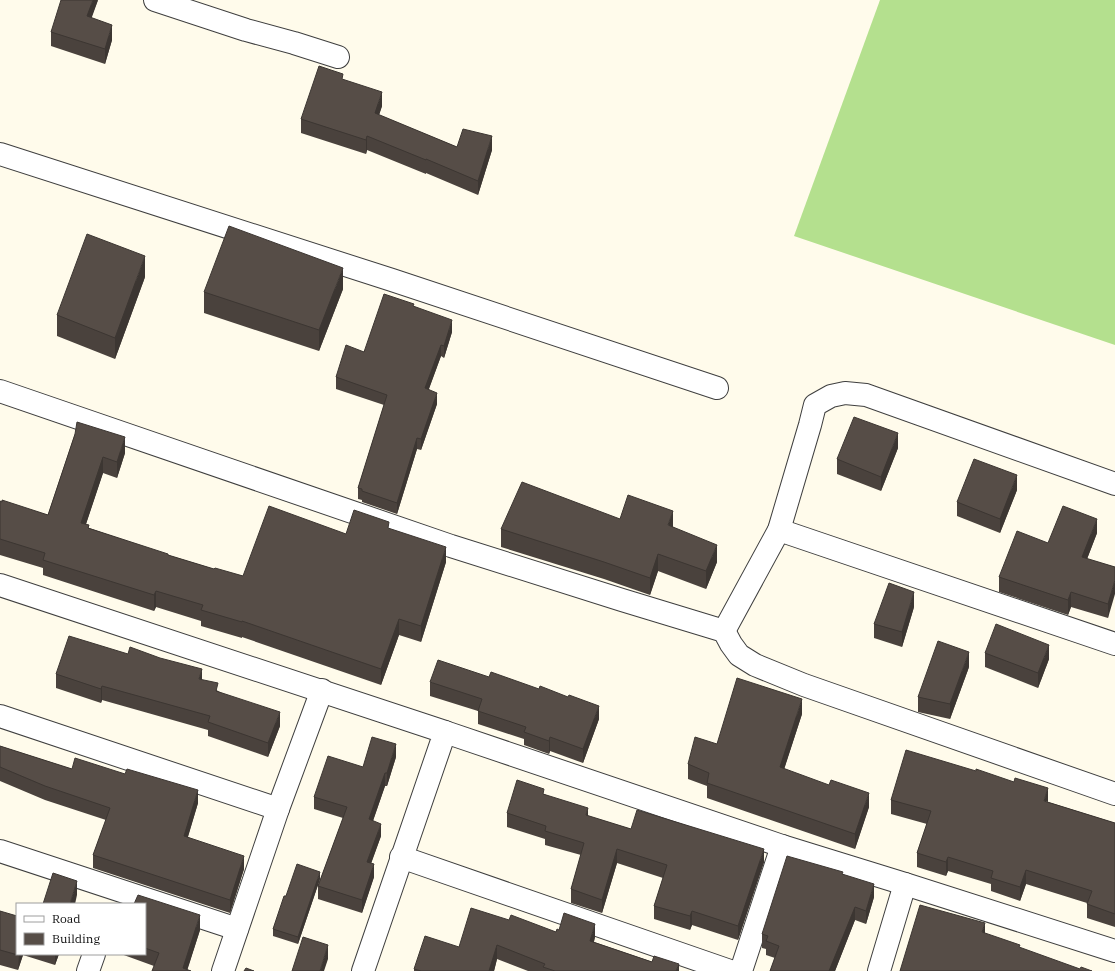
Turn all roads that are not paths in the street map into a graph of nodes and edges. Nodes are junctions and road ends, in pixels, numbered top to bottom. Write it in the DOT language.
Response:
graph roads {
  1 [pos="155,0"];
  2 [pos="338,57"];
  3 [pos="0,154"];
  4 [pos="717,388"];
  5 [pos="0,391"];
  6 [pos="1115,484"];
  7 [pos="779,530"];
  8 [pos="0,585"];
  9 [pos="724,631"];
  10 [pos="1115,644"];
  11 [pos="322,690"];
  12 [pos="0,716"];
  13 [pos="445,732"];
  14 [pos="1115,794"];
  15 [pos="278,809"];
  16 [pos="782,846"];
  17 [pos="0,851"];
  18 [pos="401,857"];
  19 [pos="904,884"];
  20 [pos="114,897"];
  21 [pos="137,903"];
  22 [pos="146,905"];
  23 [pos="237,929"];
  24 [pos="1115,952"];
  25 [pos="94,955"];
  26 [pos="88,971"];
  27 [pos="223,971"];
  28 [pos="363,971"];
  29 [pos="730,971"];
  30 [pos="741,971"];
  31 [pos="879,971"];
  1 -- 2 [label="street"];
  3 -- 4 [label="street"];
  5 -- 9 [label="street"];
  6 -- 7 [label="street"];
  7 -- 9 [label="street"];
  7 -- 10 [label="street"];
  8 -- 11 [label="street"];
  9 -- 14 [label="street"];
  11 -- 13 [label="street"];
  11 -- 15 [label="street"];
  12 -- 15 [label="street"];
  13 -- 16 [label="street"];
  13 -- 18 [label="street"];
  15 -- 23 [label="street"];
  16 -- 19 [label="street"];
  16 -- 30 [label="street"];
  17 -- 20 [label="street"];
  18 -- 28 [label="street"];
  18 -- 29 [label="street"];
  19 -- 24 [label="street"];
  19 -- 31 [label="street"];
  20 -- 21 [label="street"];
  22 -- 23 [label="street"];
  23 -- 27 [label="street"];
  25 -- 26 [label="street"];
}
